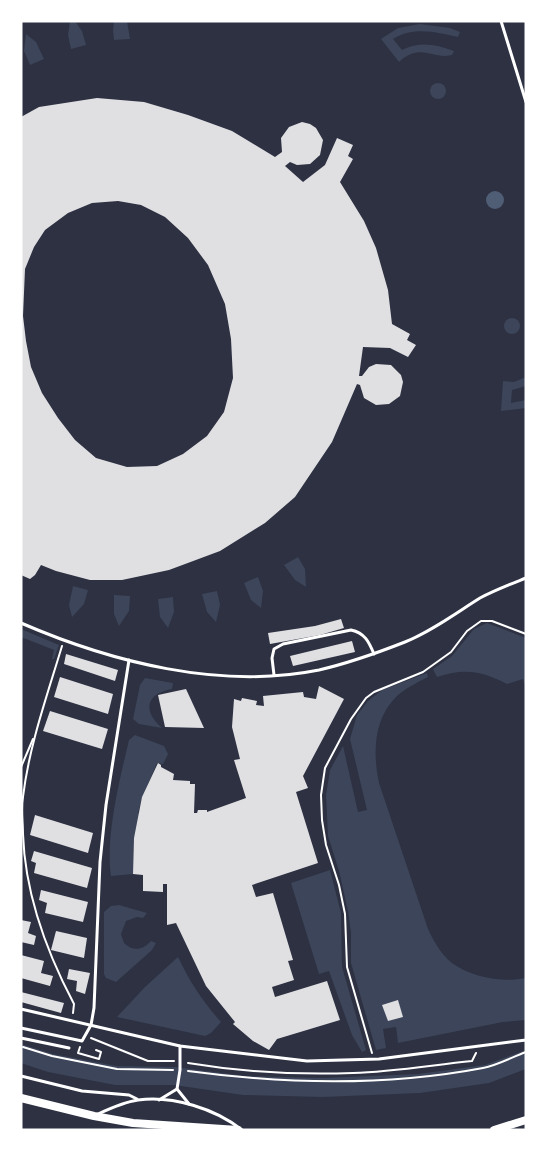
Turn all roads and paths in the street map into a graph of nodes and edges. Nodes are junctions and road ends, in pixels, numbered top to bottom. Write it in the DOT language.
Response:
graph roads {
  1 [pos="501,21"];
  2 [pos="526,102"];
  3 [pos="526,578"];
  4 [pos="21,623"];
  5 [pos="526,634"];
  6 [pos="64,640"];
  7 [pos="374,654"];
  8 [pos="129,660"];
  9 [pos="274,675"];
  10 [pos="36,734"];
  11 [pos="21,767"];
  12 [pos="21,1009"];
  13 [pos="72,1020"];
  14 [pos="91,1024"];
  15 [pos="21,1028"];
  16 [pos="21,1038"];
  17 [pos="526,1040"];
  18 [pos="82,1041"];
  19 [pos="21,1046"];
  20 [pos="180,1046"];
  21 [pos="69,1048"];
  22 [pos="96,1050"];
  23 [pos="526,1052"];
  24 [pos="373,1059"];
  25 [pos="180,1070"];
  26 [pos="21,1076"];
  27 [pos="177,1089"];
  28 [pos="21,1098"];
  29 [pos="139,1100"];
  30 [pos="159,1100"];
  31 [pos="189,1104"];
  32 [pos="94,1116"];
  33 [pos="526,1120"];
  34 [pos="240,1130"];
  35 [pos="495,1130"];
  1 -- 2 [label="lane"];
  3 -- 7 [label="lane"];
  4 -- 6 [label="lane"];
  5 -- 24 [label="path"];
  6 -- 8 [label="lane"];
  6 -- 10 [label="path"];
  7 -- 9 [label="lane"];
  7 -- 9 [label="lane"];
  8 -- 9 [label="lane"];
  8 -- 14 [label="lane"];
  10 -- 11 [label="path"];
  10 -- 13 [label="path"];
  12 -- 13 [label="lane"];
  13 -- 14 [label="lane"];
  14 -- 18 [label="lane"];
  14 -- 20 [label="lane"];
  15 -- 18 [label="lane"];
  16 -- 21 [label="lane"];
  17 -- 24 [label="lane"];
  18 -- 22 [label="path"];
  19 -- 25 [label="path"];
  20 -- 24 [label="lane"];
  20 -- 25 [label="lane"];
  23 -- 25 [label="path"];
  25 -- 27 [label="lane"];
  26 -- 29 [label="lane"];
  27 -- 30 [label="lane"];
  27 -- 31 [label="lane"];
  28 -- 32 [label="main road"];
  29 -- 30 [label="lane"];
  29 -- 32 [label="lane"];
  30 -- 31 [label="lane"];
  31 -- 34 [label="lane"];
  32 -- 34 [label="main road"];
  33 -- 35 [label="main road"];
}
